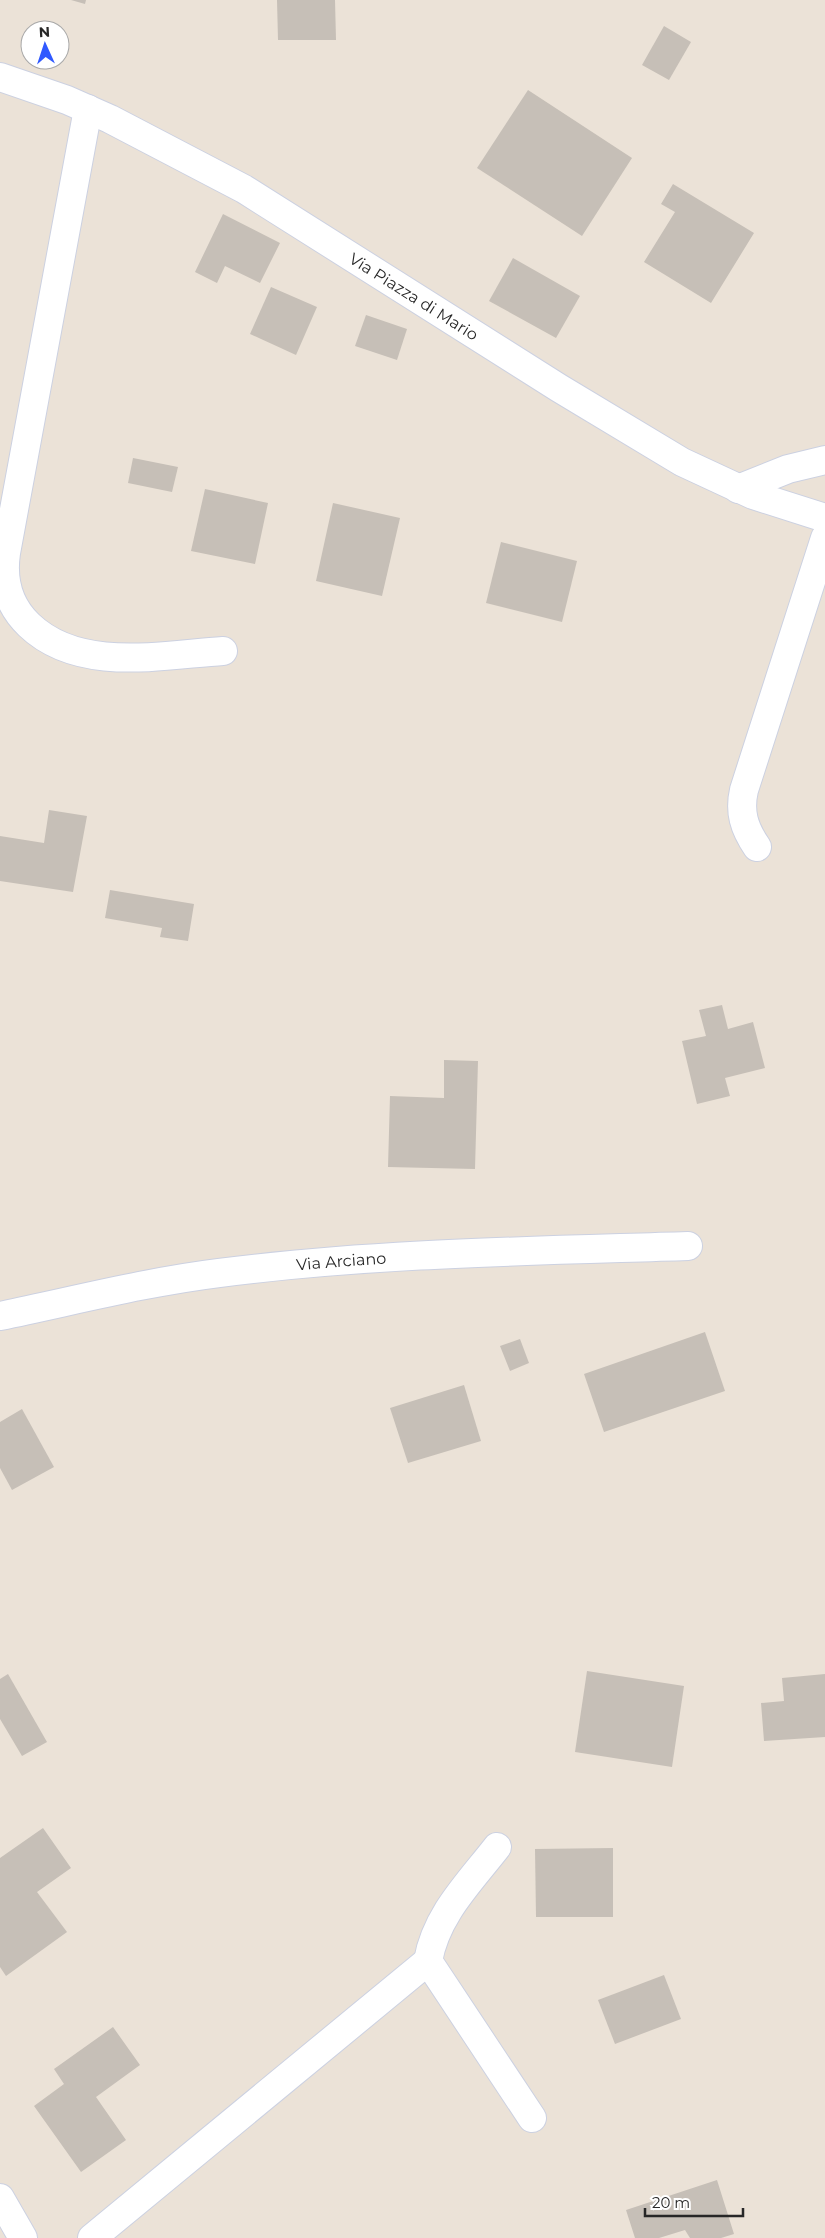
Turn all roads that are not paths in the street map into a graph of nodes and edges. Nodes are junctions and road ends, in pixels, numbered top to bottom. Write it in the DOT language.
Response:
graph roads {
  1 [pos="0,77"];
  2 [pos="88,109"];
  3 [pos="825,460"];
  4 [pos="738,490"];
  5 [pos="825,518"];
  6 [pos="825,538"];
  7 [pos="223,651"];
  8 [pos="757,847"];
  9 [pos="688,1246"];
  10 [pos="0,1316"];
  11 [pos="498,1848"];
  12 [pos="428,1961"];
  13 [pos="532,2118"];
  14 [pos="0,2198"];
  15 [pos="23,2238"];
  16 [pos="92,2238"];
  1 -- 2 [label="street, Via Piazza di Mario"];
  2 -- 4 [label="street, Via Piazza di Mario"];
  2 -- 7 [label="street"];
  3 -- 4 [label="street"];
  4 -- 5 [label="street, Via Piazza di Mario"];
  6 -- 8 [label="street"];
  9 -- 10 [label="street, Via Arciano"];
  11 -- 12 [label="street"];
  12 -- 13 [label="street"];
  12 -- 16 [label="street"];
  14 -- 15 [label="street"];
}
